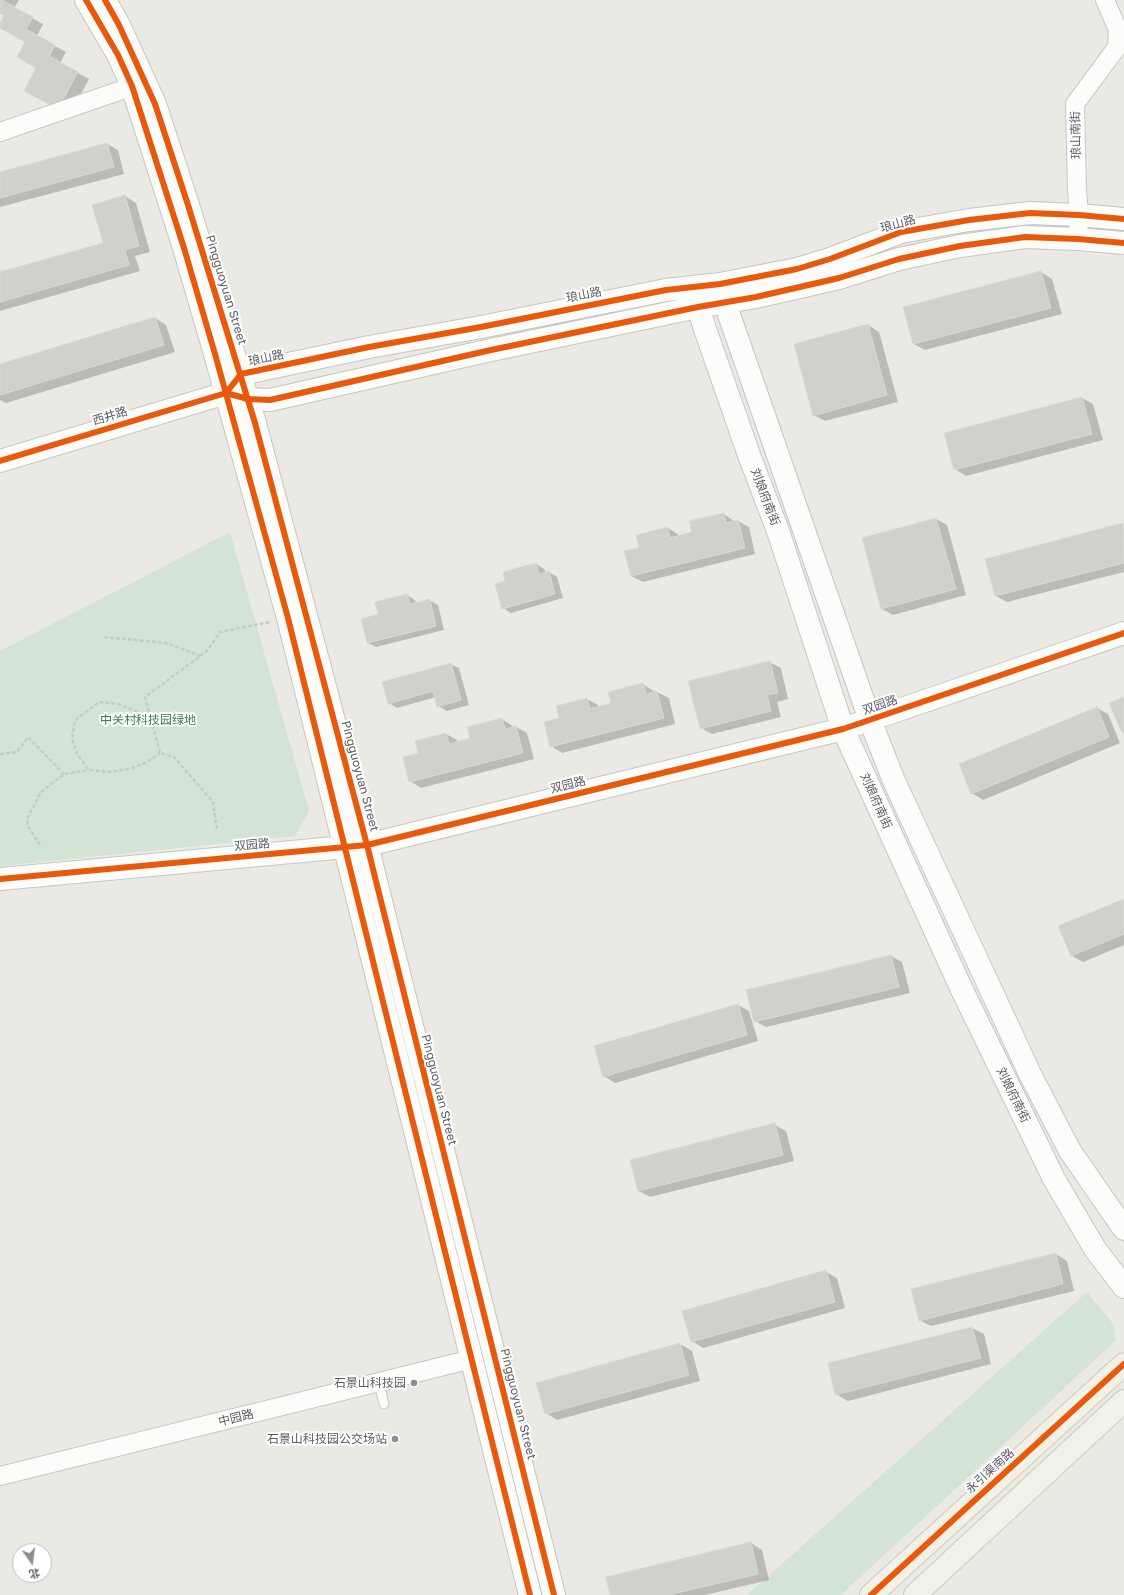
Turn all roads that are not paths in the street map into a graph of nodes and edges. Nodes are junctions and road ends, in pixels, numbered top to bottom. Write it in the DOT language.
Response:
graph roads {
  1 [pos="86,0"];
  2 [pos="105,0"];
  3 [pos="1104,0"];
  4 [pos="139,84"];
  5 [pos="0,132"];
  6 [pos="1079,215"];
  7 [pos="1124,219"];
  8 [pos="1078,239"];
  9 [pos="1124,243"];
  10 [pos="722,293"];
  11 [pos="695,297"];
  12 [pos="241,374"];
  13 [pos="226,393"];
  14 [pos="248,400"];
  15 [pos="0,461"];
  16 [pos="1124,633"];
  17 [pos="870,720"];
  18 [pos="843,729"];
  19 [pos="367,845"];
  20 [pos="345,847"];
  21 [pos="0,879"];
  22 [pos="1124,1229"];
  23 [pos="1124,1287"];
  24 [pos="472,1359"];
  25 [pos="1124,1364"];
  26 [pos="379,1383"];
  27 [pos="1124,1401"];
  28 [pos="384,1404"];
  29 [pos="0,1476"];
  30 [pos="530,1595"];
  31 [pos="554,1595"];
  32 [pos="871,1595"];
  33 [pos="915,1595"];
  1 -- 4 [label="main road, Pingguoyuan Street"];
  2 -- 4 [label="main road, Pingguoyuan Street"];
  3 -- 6 [label="street, 琅山南街"];
  4 -- 5 [label="street"];
  4 -- 12 [label="main road, Pingguoyuan Street"];
  4 -- 13 [label="main road, Pingguoyuan Street"];
  6 -- 7 [label="main road, 琅山路"];
  6 -- 8 [label="street, 琅山南街"];
  6 -- 10 [label="main road, 琅山路"];
  8 -- 9 [label="main road, 琅山路"];
  8 -- 10 [label="main road, 琅山路"];
  10 -- 11 [label="main road, 琅山路"];
  10 -- 17 [label="main road, 刘娘府南街"];
  11 -- 12 [label="main road, 琅山路"];
  11 -- 14 [label="main road, 琅山路"];
  11 -- 18 [label="main road, 刘娘府南街"];
  12 -- 13 [label="main road, 琅山路"];
  12 -- 14 [label="main road, Pingguoyuan Street"];
  13 -- 14 [label="main road, 琅山路"];
  13 -- 15 [label="main road, 西井路"];
  13 -- 20 [label="main road, Pingguoyuan Street"];
  14 -- 19 [label="main road, Pingguoyuan Street"];
  16 -- 17 [label="main road, 双园路"];
  17 -- 18 [label="main road, 双园路"];
  17 -- 22 [label="main road, 刘娘府南街"];
  18 -- 19 [label="main road, 双园路"];
  18 -- 23 [label="main road, 刘娘府南街"];
  19 -- 20 [label="main road, 双园路"];
  19 -- 31 [label="main road, Pingguoyuan Street"];
  20 -- 21 [label="main road, 双园路"];
  20 -- 24 [label="main road, Pingguoyuan Street"];
  24 -- 26 [label="street, 中园路"];
  24 -- 30 [label="main road, Pingguoyuan Street"];
  25 -- 32 [label="main road, 永引渠南路"];
  26 -- 28 [label="lane"];
  26 -- 29 [label="street, 中园路"];
  27 -- 33 [label="main road"];
}
